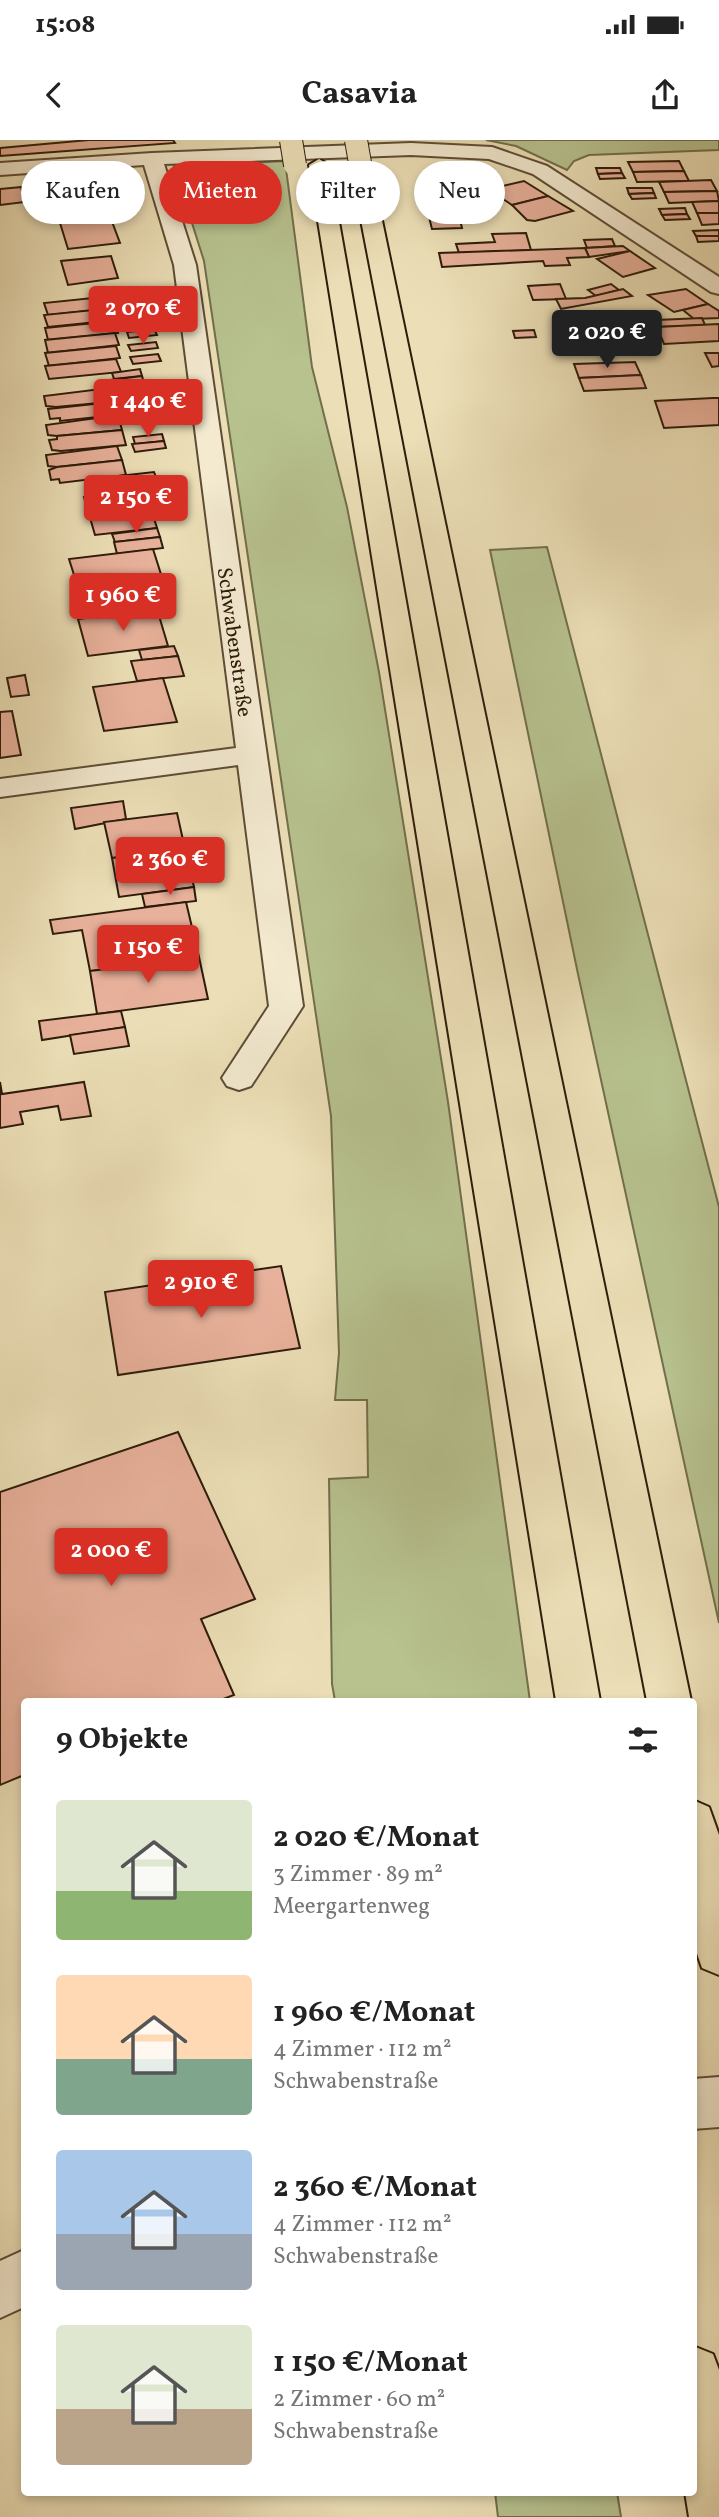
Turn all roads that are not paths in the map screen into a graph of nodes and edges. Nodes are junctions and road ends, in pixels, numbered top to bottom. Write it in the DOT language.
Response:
graph roads {
  1 [pos="291,140"];
  2 [pos="315,140"];
  3 [pos="356,140"];
  4 [pos="152,159"];
  5 [pos="318,161"];
  6 [pos="0,169"];
  7 [pos="296,171"];
  8 [pos="330,224"];
  9 [pos="719,287"];
  10 [pos="250,755"];
  11 [pos="0,788"];
  12 [pos="239,1078"];
  13 [pos="577,1698"];
  14 [pos="668,1698"];
  15 [pos="697,1842"];
  16 [pos="719,1951"];
  17 [pos="719,2102"];
  18 [pos="697,2104"];
  19 [pos="21,2279"];
  20 [pos="0,2291"];
  21 [pos="697,2397"];
  22 [pos="718,2517"];
  1 -- 7 [label="highway, bridge"];
  2 -- 5 [label="highway"];
  3 -- 14 [label="highway, bridge"];
  4 -- 6 [label="street"];
  4 -- 9 [label="street"];
  4 -- 10 [label="street, Schwabenstraße"];
  8 -- 13 [label="highway"];
  10 -- 11 [label="street"];
  10 -- 12 [label="street, Schwabenstraße"];
  15 -- 16 [label="highway"];
  17 -- 18 [label="street"];
  19 -- 20 [label="street"];
  21 -- 22 [label="highway"];
}
